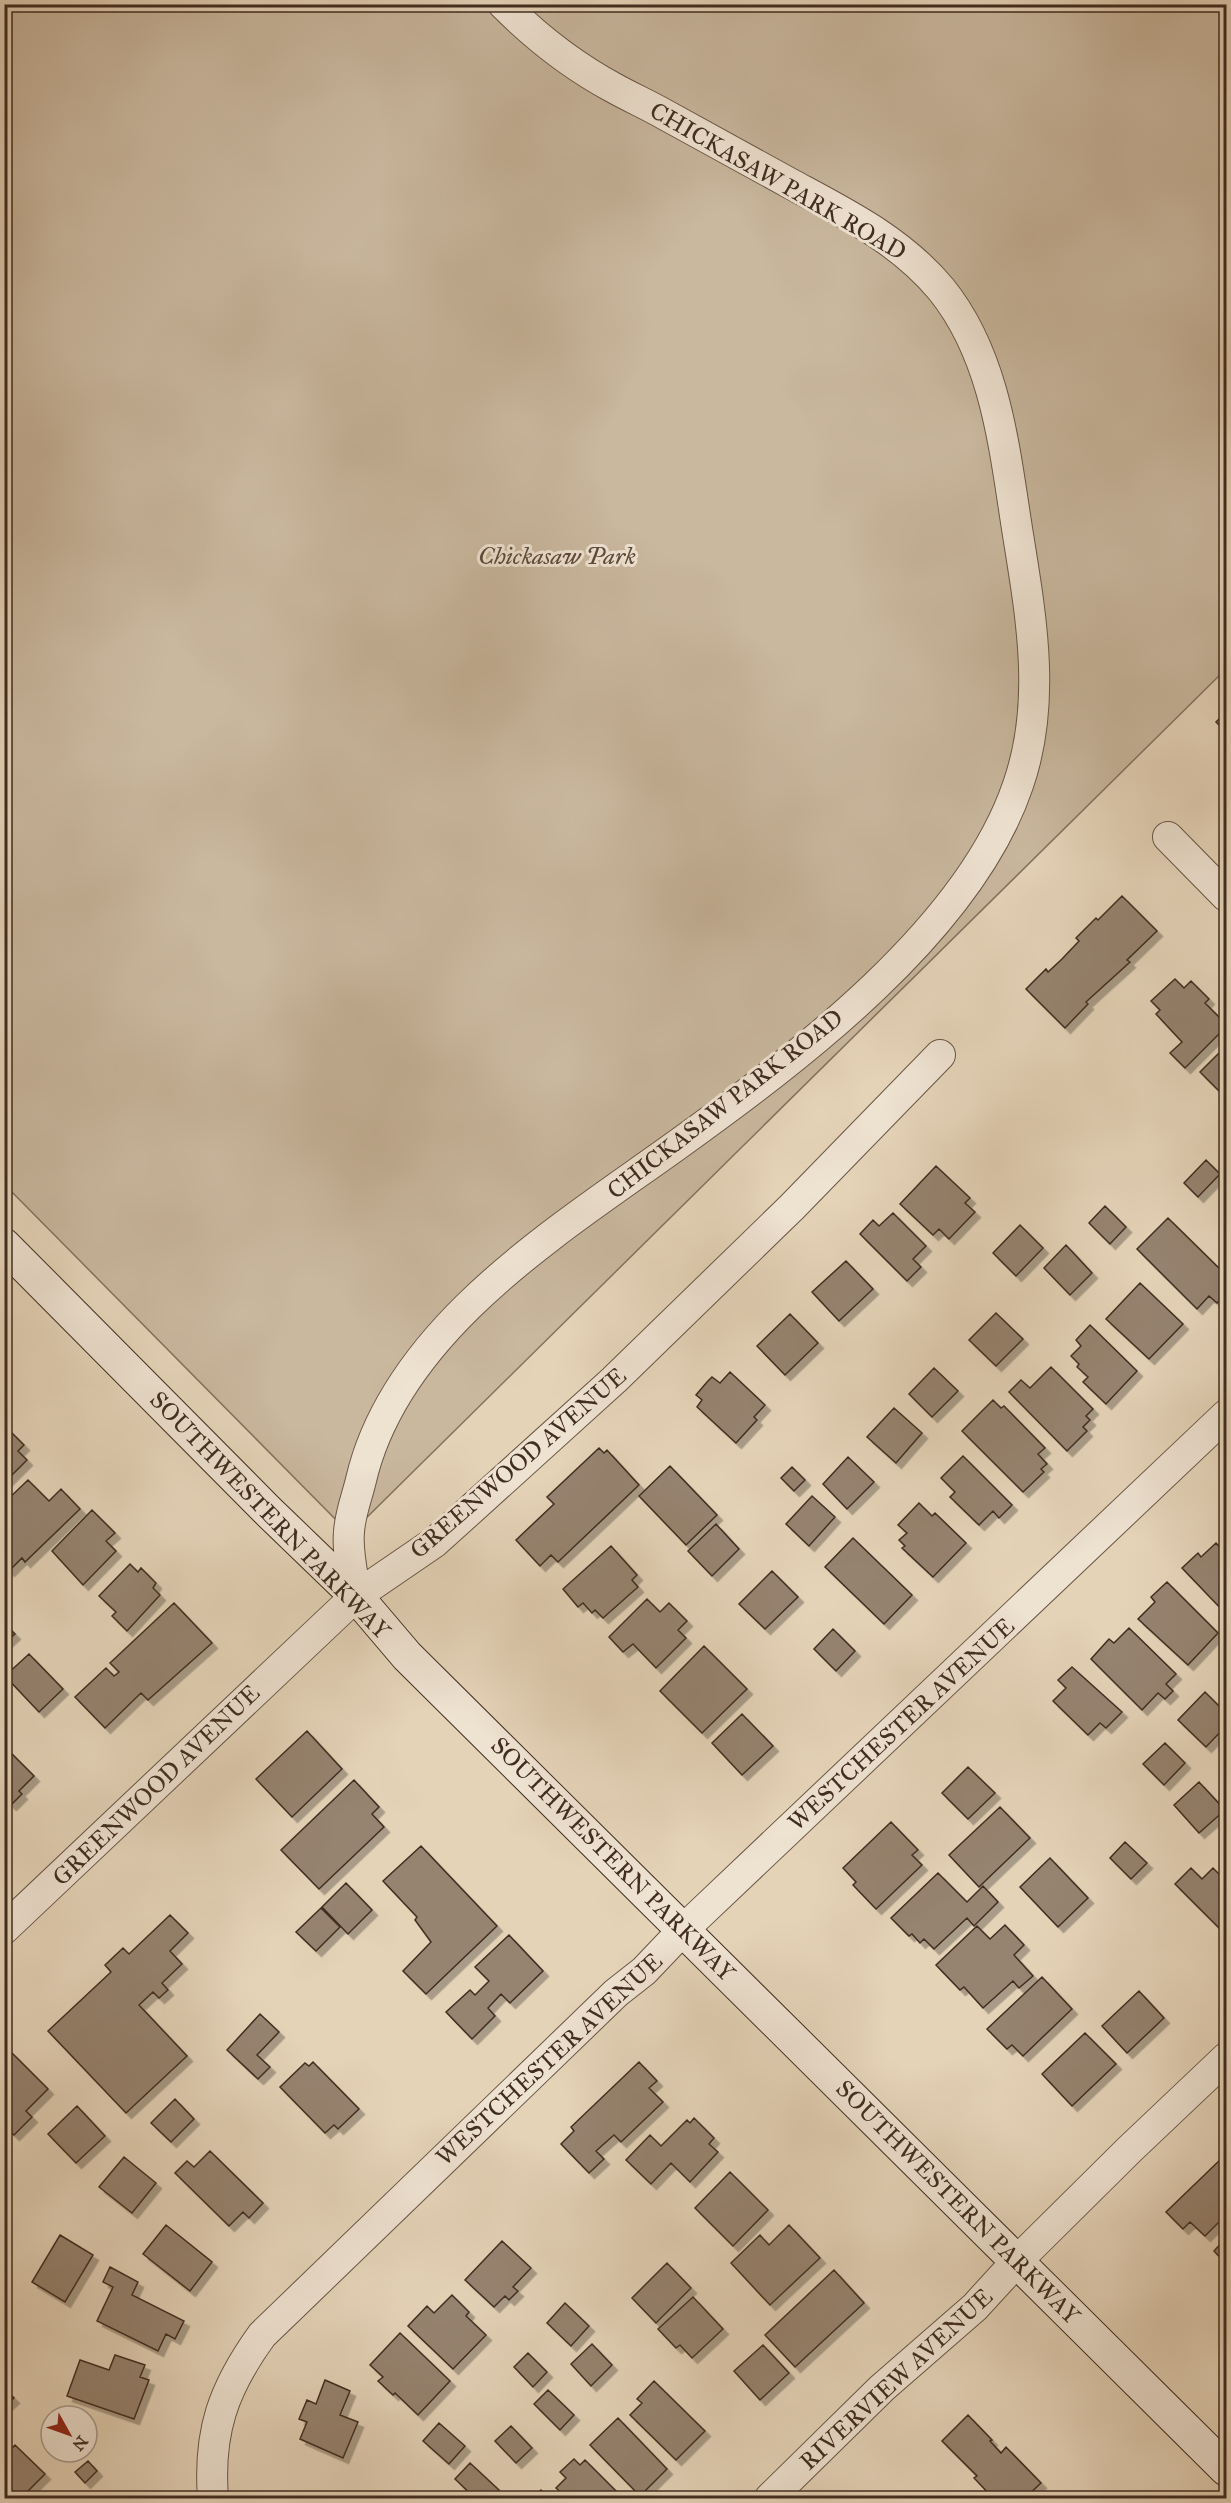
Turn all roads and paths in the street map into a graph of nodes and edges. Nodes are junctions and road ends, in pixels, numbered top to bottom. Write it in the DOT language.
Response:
graph roads {
  1 [pos="503,4"];
  2 [pos="1168,837"];
  3 [pos="1227,896"];
  4 [pos="940,1055"];
  5 [pos="4,1245"];
  6 [pos="1227,1416"];
  7 [pos="356,1596"];
  8 [pos="4,1929"];
  9 [pos="684,1929"];
  10 [pos="1227,2058"];
  11 [pos="1017,2261"];
  12 [pos="1227,2469"];
  13 [pos="213,2499"];
  14 [pos="770,2499"];
  1 -- 7 [label="street, CHICKASAW PARK ROAD"];
  2 -- 3 [label="street"];
  4 -- 7 [label="street, GREENWOOD AVENUE"];
  5 -- 7 [label="street, SOUTHWESTERN PARKWAY"];
  6 -- 9 [label="street, WESTCHESTER AVENUE"];
  7 -- 8 [label="street, GREENWOOD AVENUE"];
  7 -- 9 [label="street, SOUTHWESTERN PARKWAY"];
  9 -- 11 [label="street, SOUTHWESTERN PARKWAY"];
  9 -- 13 [label="street, WESTCHESTER AVENUE"];
  10 -- 11 [label="street, RIVERVIEW AVENUE"];
  11 -- 12 [label="street, SOUTHWESTERN PARKWAY"];
  11 -- 14 [label="street, RIVERVIEW AVENUE"];
}
